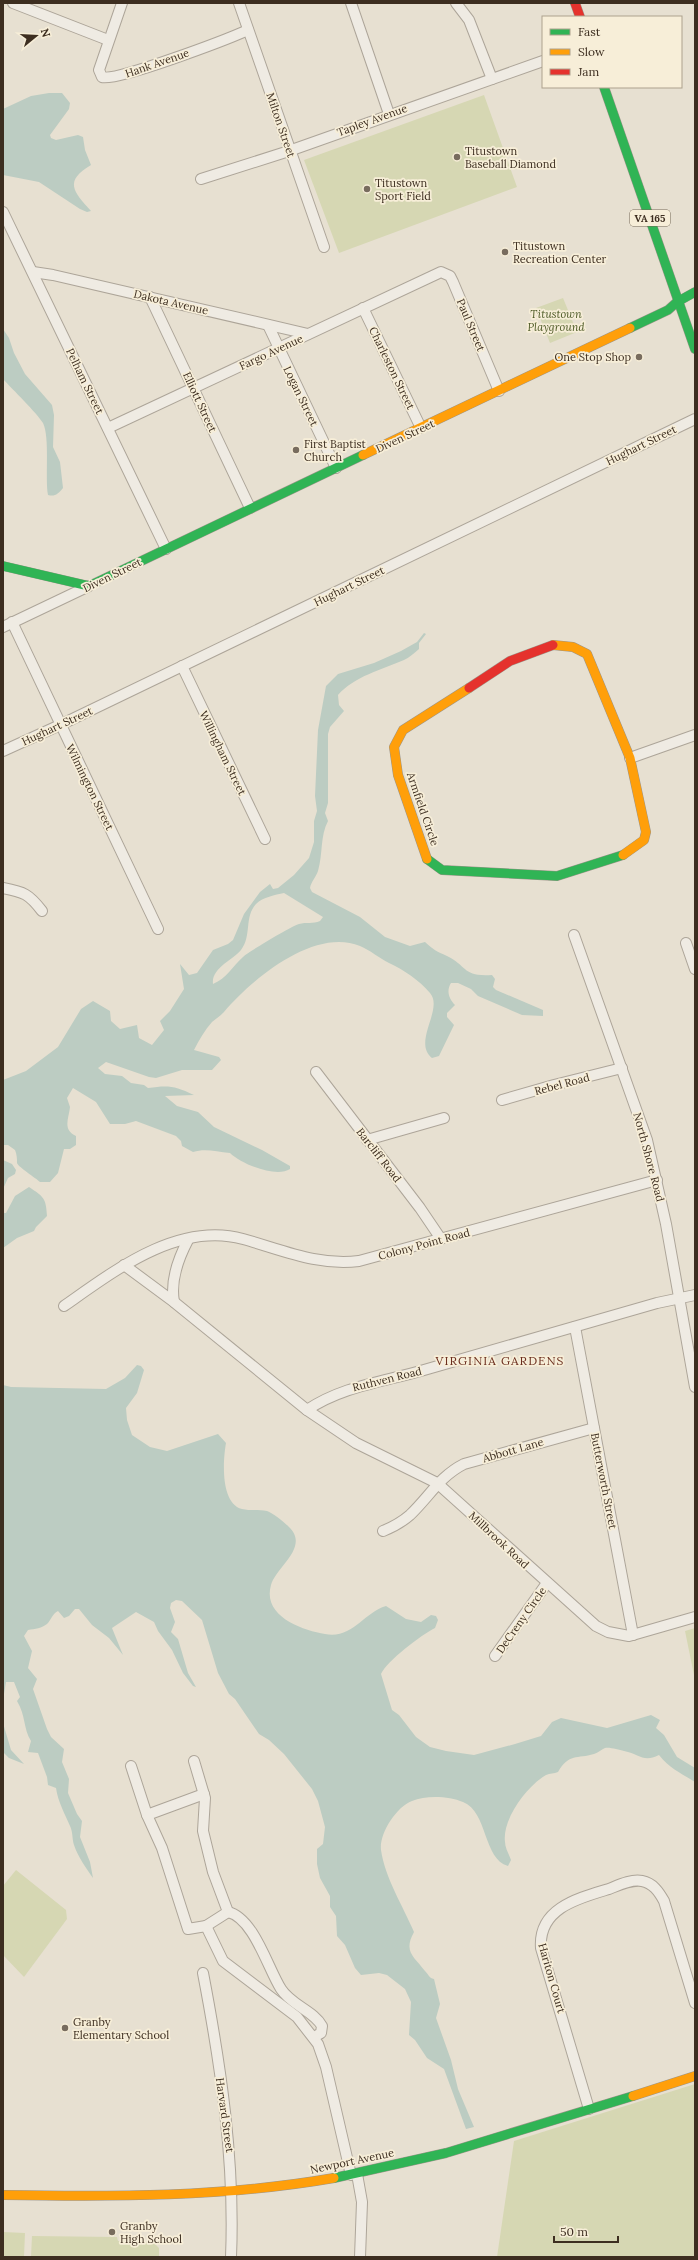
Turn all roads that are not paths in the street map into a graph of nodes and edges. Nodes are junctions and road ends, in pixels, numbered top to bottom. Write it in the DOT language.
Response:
graph roads {
  1 [pos="13,3"];
  2 [pos="122,3"];
  3 [pos="239,3"];
  4 [pos="351,3"];
  5 [pos="456,3"];
  6 [pos="575,3"];
  7 [pos="580,16"];
  8 [pos="248,30"];
  9 [pos="108,40"];
  10 [pos="542,61"];
  11 [pos="492,79"];
  12 [pos="604,88"];
  13 [pos="389,114"];
  14 [pos="289,150"];
  15 [pos="201,179"];
  16 [pos="3,212"];
  17 [pos="324,247"];
  18 [pos="33,272"];
  19 [pos="433,275"];
  20 [pos="695,292"];
  21 [pos="150,296"];
  22 [pos="677,302"];
  23 [pos="363,308"];
  24 [pos="268,325"];
  25 [pos="308,334"];
  26 [pos="278,348"];
  27 [pos="695,349"];
  28 [pos="194,388"];
  29 [pos="499,391"];
  30 [pos="695,419"];
  31 [pos="108,428"];
  32 [pos="421,428"];
  33 [pos="336,468"];
  34 [pos="250,508"];
  35 [pos="166,549"];
  36 [pos="3,566"];
  37 [pos="89,586"];
  38 [pos="8,624"];
  39 [pos="182,666"];
  40 [pos="60,726"];
  41 [pos="695,736"];
  42 [pos="3,751"];
  43 [pos="630,758"];
  44 [pos="265,839"];
  45 [pos="3,888"];
  46 [pos="42,911"];
  47 [pos="158,929"];
  48 [pos="574,935"];
  49 [pos="686,943"];
  50 [pos="695,969"];
  51 [pos="622,1068"];
  52 [pos="316,1072"];
  53 [pos="502,1100"];
  54 [pos="444,1118"];
  55 [pos="367,1140"];
  56 [pos="656,1180"];
  57 [pos="441,1239"];
  58 [pos="188,1240"];
  59 [pos="124,1266"];
  60 [pos="695,1295"];
  61 [pos="679,1299"];
  62 [pos="174,1302"];
  63 [pos="64,1306"];
  64 [pos="575,1326"];
  65 [pos="695,1387"];
  66 [pos="307,1410"];
  67 [pos="594,1428"];
  68 [pos="437,1483"];
  69 [pos="383,1531"];
  70 [pos="547,1583"];
  71 [pos="695,1617"];
  72 [pos="633,1635"];
  73 [pos="495,1656"];
  74 [pos="194,1761"];
  75 [pos="131,1766"];
  76 [pos="204,1794"];
  77 [pos="147,1815"];
  78 [pos="228,1912"];
  79 [pos="206,1926"];
  80 [pos="203,1973"];
  81 [pos="695,2003"];
  82 [pos="314,2037"];
  83 [pos="695,2076"];
  84 [pos="589,2109"];
  85 [pos="354,2174"];
  86 [pos="232,2192"];
  87 [pos="3,2195"];
  88 [pos="231,2257"];
  89 [pos="360,2257"];
  1 -- 9 [label="street"];
  2 -- 9 [label="street"];
  3 -- 8 [label="street, Milton Street"];
  4 -- 13 [label="street"];
  5 -- 11 [label="street"];
  6 -- 7 [label="street"];
  8 -- 9 [label="street, Hank Avenue"];
  8 -- 14 [label="street, Milton Street"];
  10 -- 11 [label="street, Tapley Avenue"];
  11 -- 13 [label="street, Tapley Avenue"];
  12 -- 22 [label="street, VA 165"];
  13 -- 14 [label="street, Tapley Avenue"];
  14 -- 15 [label="street, Tapley Avenue"];
  14 -- 17 [label="street, Milton Street"];
  16 -- 18 [label="street, Pelham Street"];
  18 -- 21 [label="street, Dakota Avenue"];
  18 -- 31 [label="street, Pelham Street"];
  19 -- 23 [label="street, Fargo Avenue"];
  19 -- 29 [label="street, Paul Street"];
  20 -- 22 [label="street, Diven Street"];
  21 -- 24 [label="street, Dakota Avenue"];
  21 -- 28 [label="street, Elliott Street"];
  22 -- 27 [label="street, VA 165"];
  22 -- 29 [label="street, Diven Street"];
  23 -- 25 [label="street, Fargo Avenue"];
  23 -- 32 [label="street, Charleston Street"];
  24 -- 25 [label="street, Dakota Avenue"];
  24 -- 26 [label="street, Logan Street"];
  25 -- 26 [label="street, Fargo Avenue"];
  26 -- 28 [label="street, Fargo Avenue"];
  26 -- 33 [label="street, Logan Street"];
  28 -- 31 [label="street, Fargo Avenue"];
  28 -- 34 [label="street, Elliott Street"];
  29 -- 32 [label="street, Diven Street"];
  30 -- 39 [label="street, Hughart Street"];
  31 -- 35 [label="street, Pelham Street"];
  32 -- 33 [label="street, Diven Street"];
  33 -- 34 [label="street, Diven Street"];
  34 -- 35 [label="street, Diven Street"];
  35 -- 37 [label="street, Diven Street"];
  36 -- 37 [label="street"];
  37 -- 38 [label="street, Diven Street"];
  38 -- 40 [label="street, Wilmington Street"];
  39 -- 40 [label="street, Hughart Street"];
  39 -- 44 [label="street, Willingham Street"];
  40 -- 42 [label="street, Hughart Street"];
  40 -- 47 [label="street, Wilmington Street"];
  41 -- 43 [label="street"];
  43 -- 43 [label="street, Armfield Circle"];
  45 -- 46 [label="street"];
  48 -- 51 [label="street, North Shore Road"];
  49 -- 50 [label="street"];
  51 -- 53 [label="street, Rebel Road"];
  51 -- 56 [label="street, North Shore Road"];
  52 -- 55 [label="street, Barcliff Road"];
  54 -- 55 [label="street"];
  55 -- 57 [label="street, Barcliff Road"];
  56 -- 57 [label="street, Colony Point Road"];
  56 -- 61 [label="street, North Shore Road"];
  57 -- 58 [label="street, Colony Point Road"];
  58 -- 59 [label="street, Colony Point Road"];
  58 -- 62 [label="street"];
  59 -- 62 [label="street"];
  59 -- 63 [label="street, Colony Point Road"];
  60 -- 61 [label="street, Ruthven Road"];
  61 -- 64 [label="street, Ruthven Road"];
  61 -- 65 [label="street, North Shore Road"];
  62 -- 66 [label="street"];
  64 -- 66 [label="street, Ruthven Road"];
  64 -- 67 [label="street, Butterworth Street"];
  66 -- 68 [label="street, Millbrook Road"];
  67 -- 68 [label="street, Abbott Lane"];
  67 -- 72 [label="street, Butterworth Street"];
  68 -- 69 [label="street, Abbott Lane"];
  68 -- 70 [label="street, Millbrook Road"];
  70 -- 72 [label="street, Millbrook Road"];
  70 -- 73 [label="street, DeCreny Circle"];
  71 -- 72 [label="street, Millbrook Road"];
  74 -- 76 [label="street"];
  75 -- 77 [label="street"];
  76 -- 77 [label="street"];
  76 -- 78 [label="street"];
  77 -- 79 [label="street"];
  78 -- 79 [label="street"];
  78 -- 82 [label="street"];
  79 -- 82 [label="street"];
  80 -- 86 [label="street, Harvard Street"];
  81 -- 84 [label="street, Hariton Court"];
  82 -- 85 [label="street"];
  83 -- 84 [label="street, Newport Avenue"];
  84 -- 85 [label="street, Newport Avenue"];
  85 -- 86 [label="street, Newport Avenue"];
  85 -- 89 [label="street"];
  86 -- 87 [label="street, Newport Avenue"];
  86 -- 88 [label="street, Harvard Street"];
}
